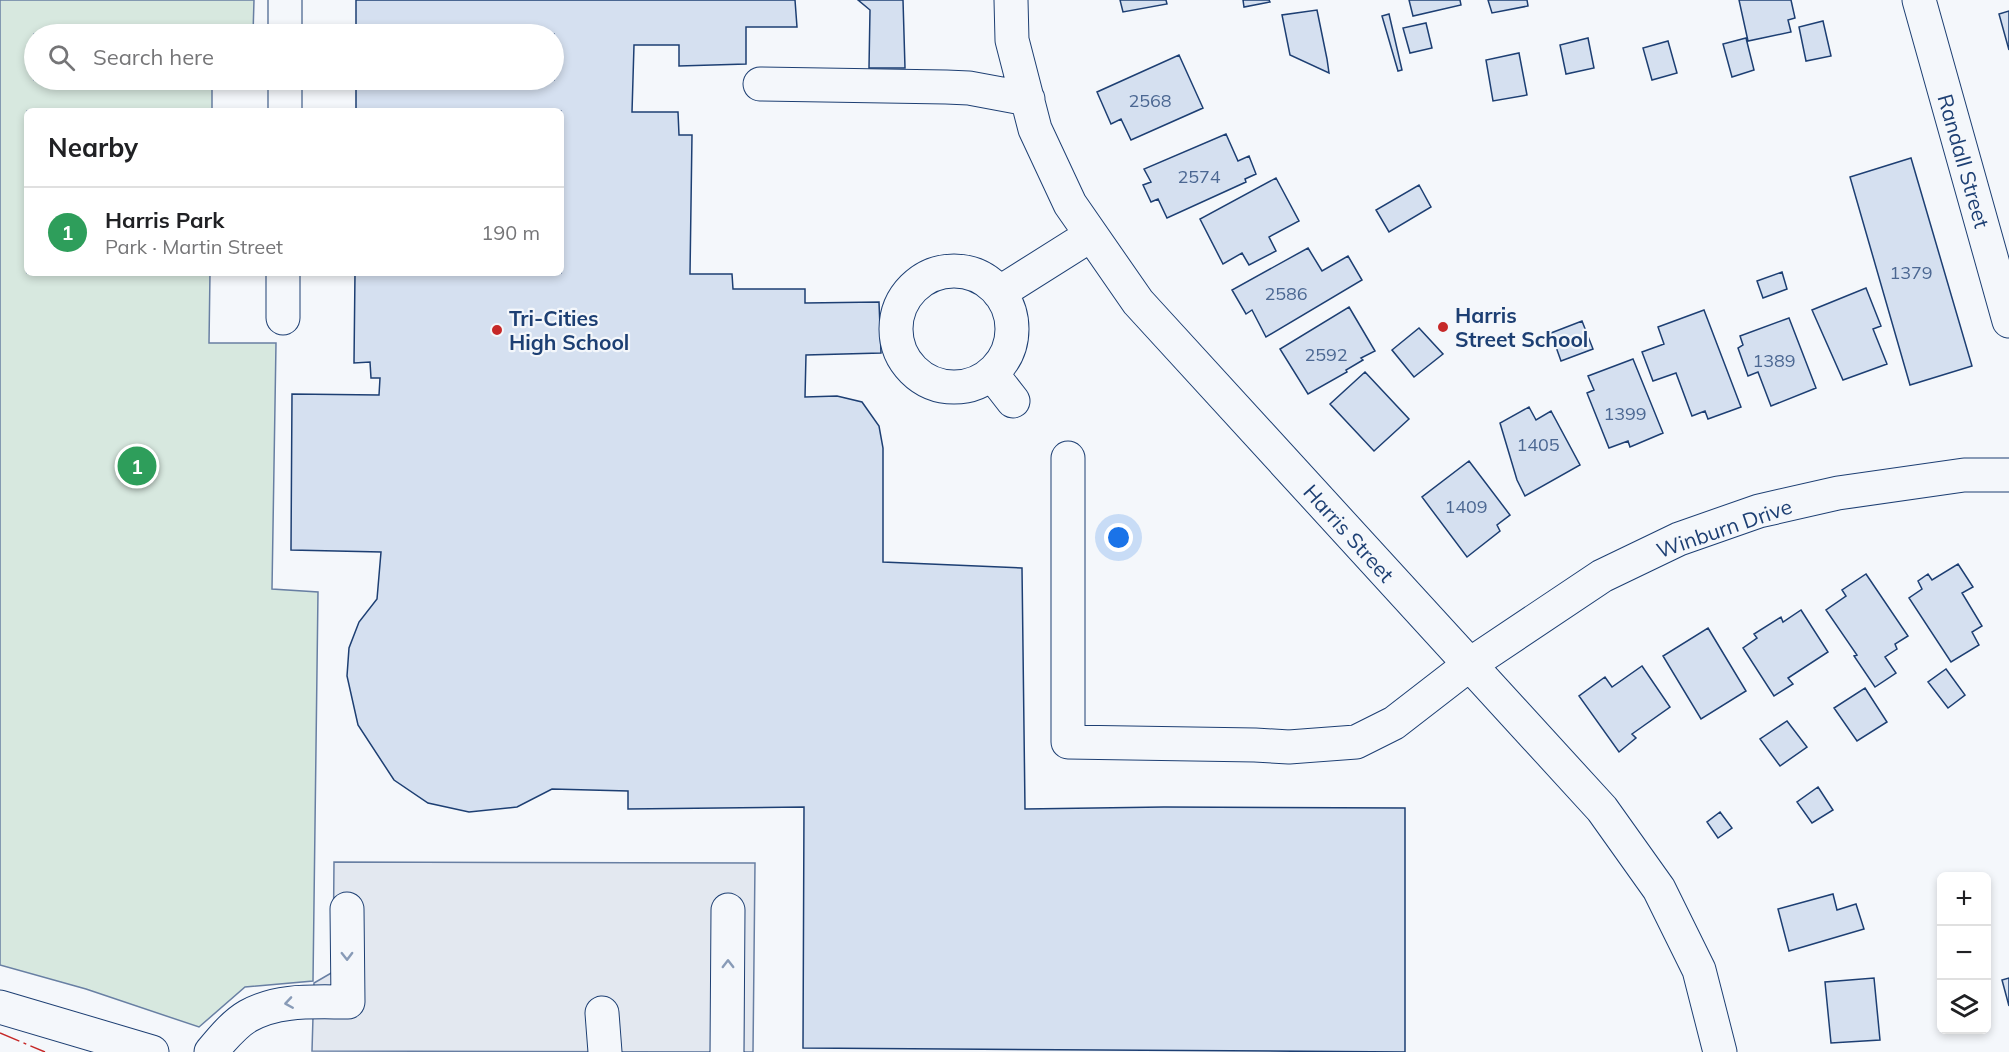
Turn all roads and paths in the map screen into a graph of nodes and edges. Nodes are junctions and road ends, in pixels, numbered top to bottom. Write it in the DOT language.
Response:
graph roads {
  1 [pos="285,0"];
  2 [pos="1011,0"];
  3 [pos="1919,0"];
  4 [pos="285,24"];
  5 [pos="760,84"];
  6 [pos="285,90"];
  7 [pos="1028,99"];
  8 [pos="285,108"];
  9 [pos="1091,235"];
  10 [pos="284,276"];
  11 [pos="999,293"];
  12 [pos="283,318"];
  13 [pos="2009,321"];
  14 [pos="992,374"];
  15 [pos="1013,401"];
  16 [pos="1068,458"];
  17 [pos="2009,476"];
  18 [pos="1469,665"];
  19 [pos="347,909"];
  20 [pos="728,910"];
  21 [pos="0,1007"];
  22 [pos="602,1013"];
  23 [pos="152,1052"];
  24 [pos="211,1052"];
  25 [pos="605,1052"];
  26 [pos="727,1052"];
  27 [pos="1720,1052"];
  1 -- 4 [label="street"];
  2 -- 7 [label="street, Harris Street"];
  3 -- 13 [label="street, Randall Street"];
  5 -- 7 [label="street"];
  6 -- 8 [label="street"];
  7 -- 9 [label="street, Harris Street"];
  9 -- 11 [label="street"];
  9 -- 18 [label="street, Harris Street"];
  10 -- 12 [label="street"];
  11 -- 14 [label="street"];
  11 -- 14 [label="street"];
  14 -- 15 [label="street"];
  16 -- 18 [label="street, Winburn Drive"];
  17 -- 18 [label="street, Winburn Drive"];
  18 -- 27 [label="street, Harris Street"];
  19 -- 24 [label="street, one-way"];
  26 -- 20 [label="street, one-way"];
  21 -- 23 [label="street"];
  22 -- 25 [label="street"];
}
